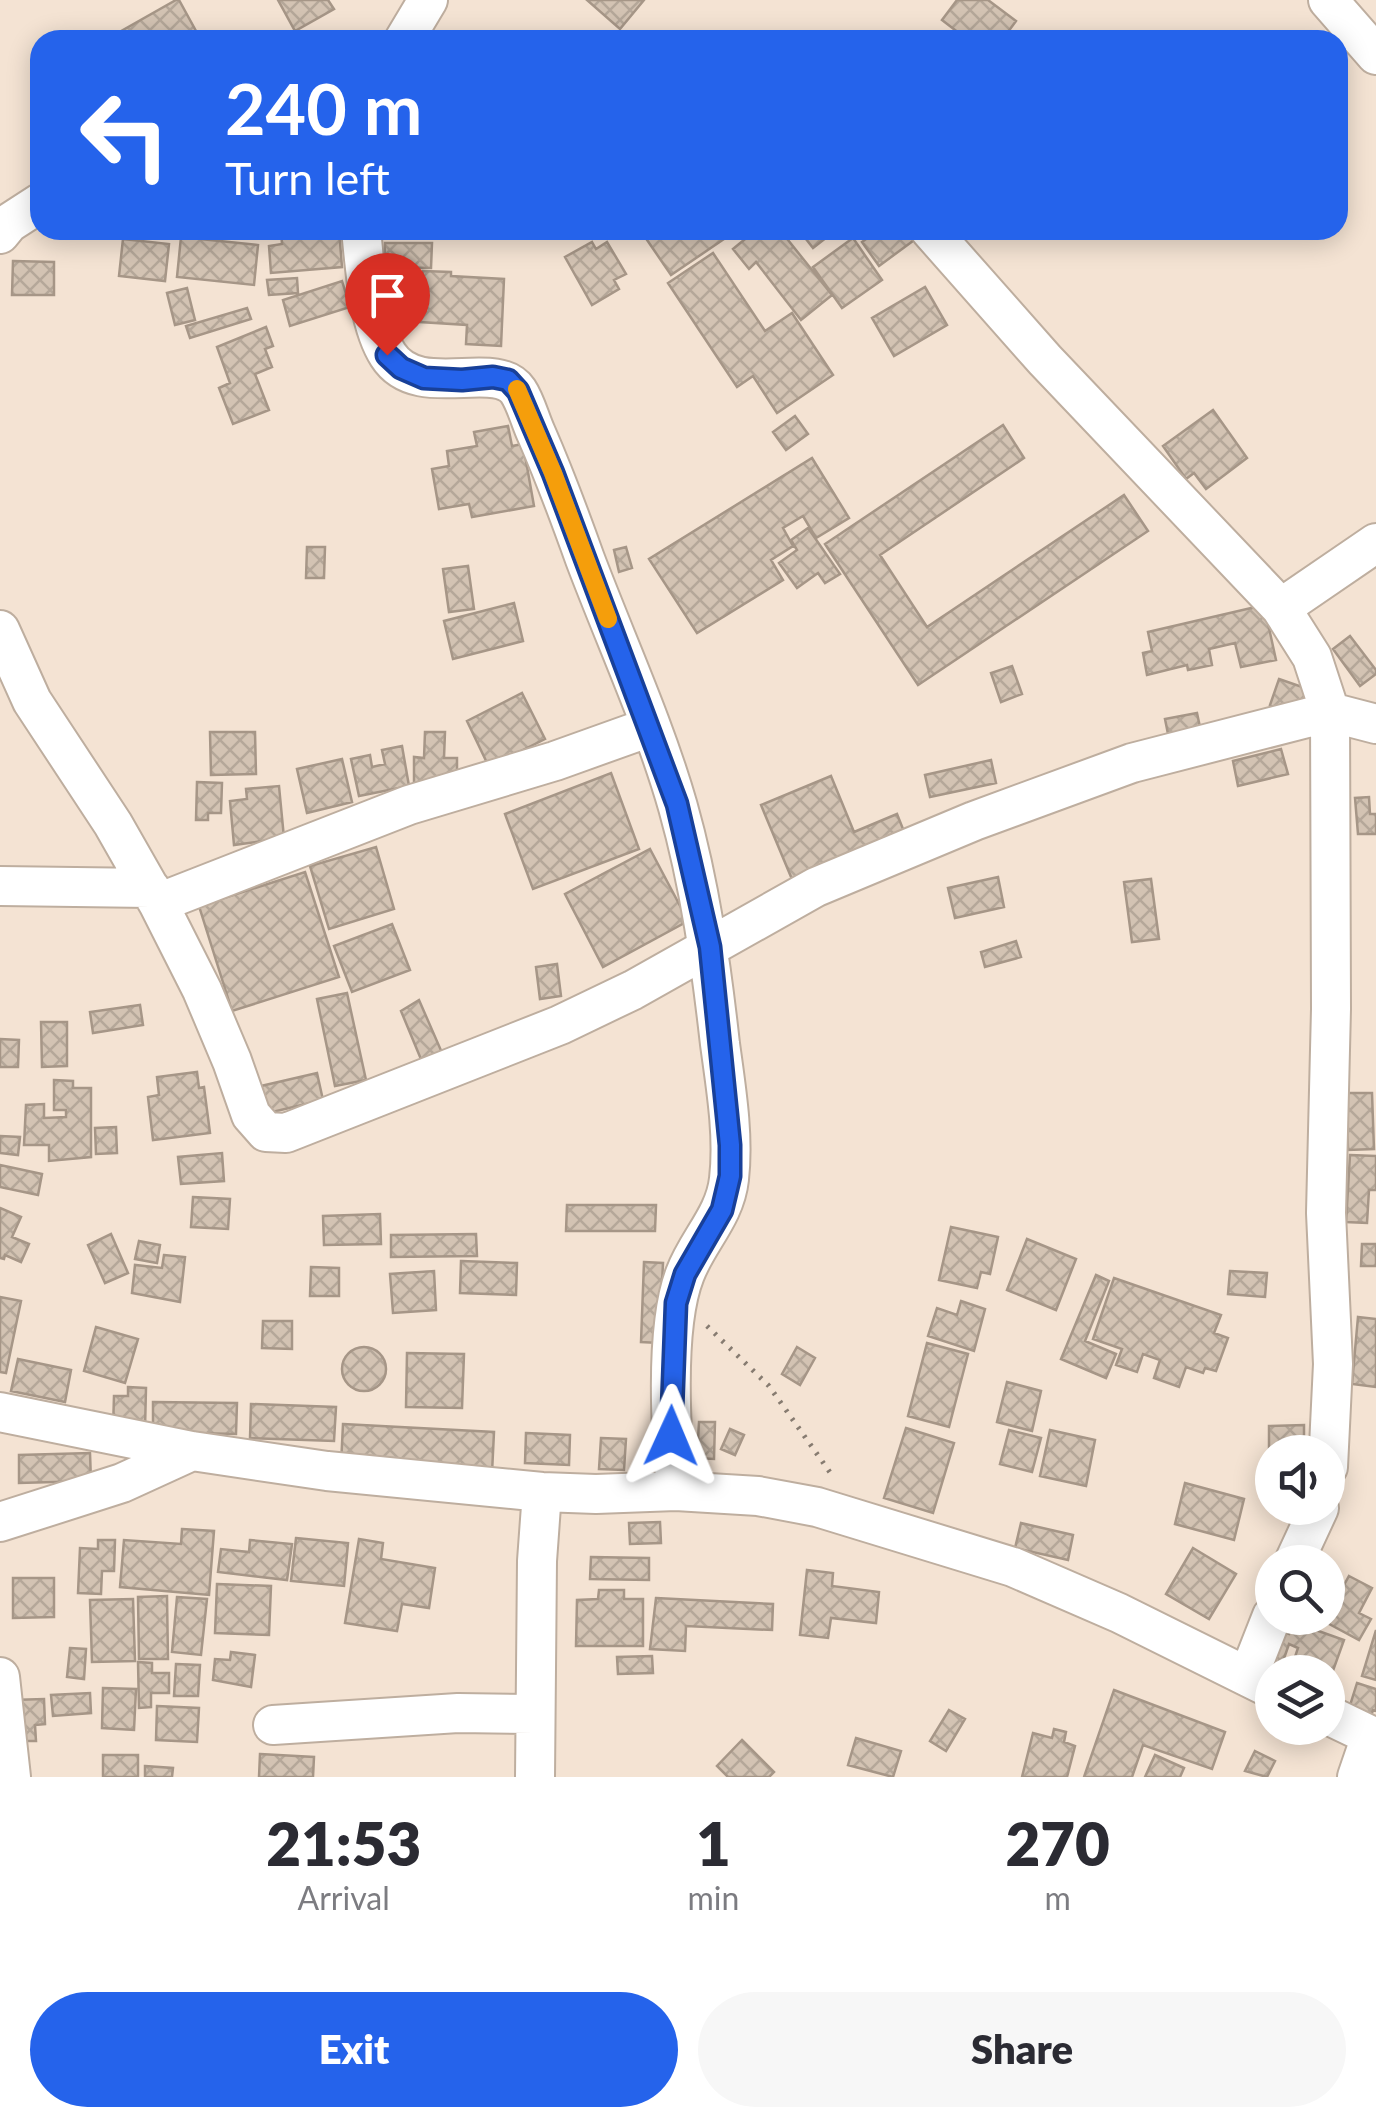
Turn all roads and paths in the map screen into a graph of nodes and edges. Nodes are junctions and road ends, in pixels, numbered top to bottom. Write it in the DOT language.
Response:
graph roads {
  1 [pos="428,0"];
  2 [pos="1328,0"];
  3 [pos="410,30"];
  4 [pos="1376,55"];
  5 [pos="30,209"];
  6 [pos="0,234"];
  7 [pos="361,240"];
  8 [pos="939,240"];
  9 [pos="1376,542"];
  10 [pos="1282,608"];
  11 [pos="0,630"];
  12 [pos="1330,712"];
  13 [pos="1376,724"];
  14 [pos="650,727"];
  15 [pos="0,886"];
  16 [pos="154,896"];
  17 [pos="710,947"];
  18 [pos="676,1303"];
  19 [pos="0,1412"];
  20 [pos="1330,1435"];
  21 [pos="192,1451"];
  22 [pos="835,1479"];
  23 [pos="676,1491"];
  24 [pos="542,1492"];
  25 [pos="0,1522"];
  26 [pos="0,1677"];
  27 [pos="1255,1680"];
  28 [pos="534,1714"];
  29 [pos="1345,1723"];
  30 [pos="273,1725"];
  31 [pos="1374,1737"];
  32 [pos="11,1777"];
  33 [pos="535,1777"];
  34 [pos="1357,1777"];
  1 -- 3 [label="street"];
  2 -- 4 [label="street"];
  5 -- 6 [label="street"];
  7 -- 14 [label="street"];
  8 -- 10 [label="street"];
  9 -- 10 [label="street"];
  10 -- 12 [label="street"];
  11 -- 16 [label="street"];
  12 -- 13 [label="street"];
  12 -- 17 [label="street"];
  12 -- 20 [label="street"];
  14 -- 16 [label="street"];
  14 -- 17 [label="street"];
  15 -- 16 [label="street"];
  16 -- 17 [label="street"];
  17 -- 18 [label="street"];
  18 -- 22 [label="path"];
  18 -- 23 [label="street"];
  19 -- 21 [label="street"];
  21 -- 24 [label="street"];
  21 -- 25 [label="street"];
  23 -- 24 [label="street"];
  23 -- 27 [label="street"];
  24 -- 28 [label="street"];
  26 -- 32 [label="street"];
  28 -- 30 [label="street"];
  28 -- 33 [label="street"];
  29 -- 31 [label="street"];
  31 -- 34 [label="street"];
}
